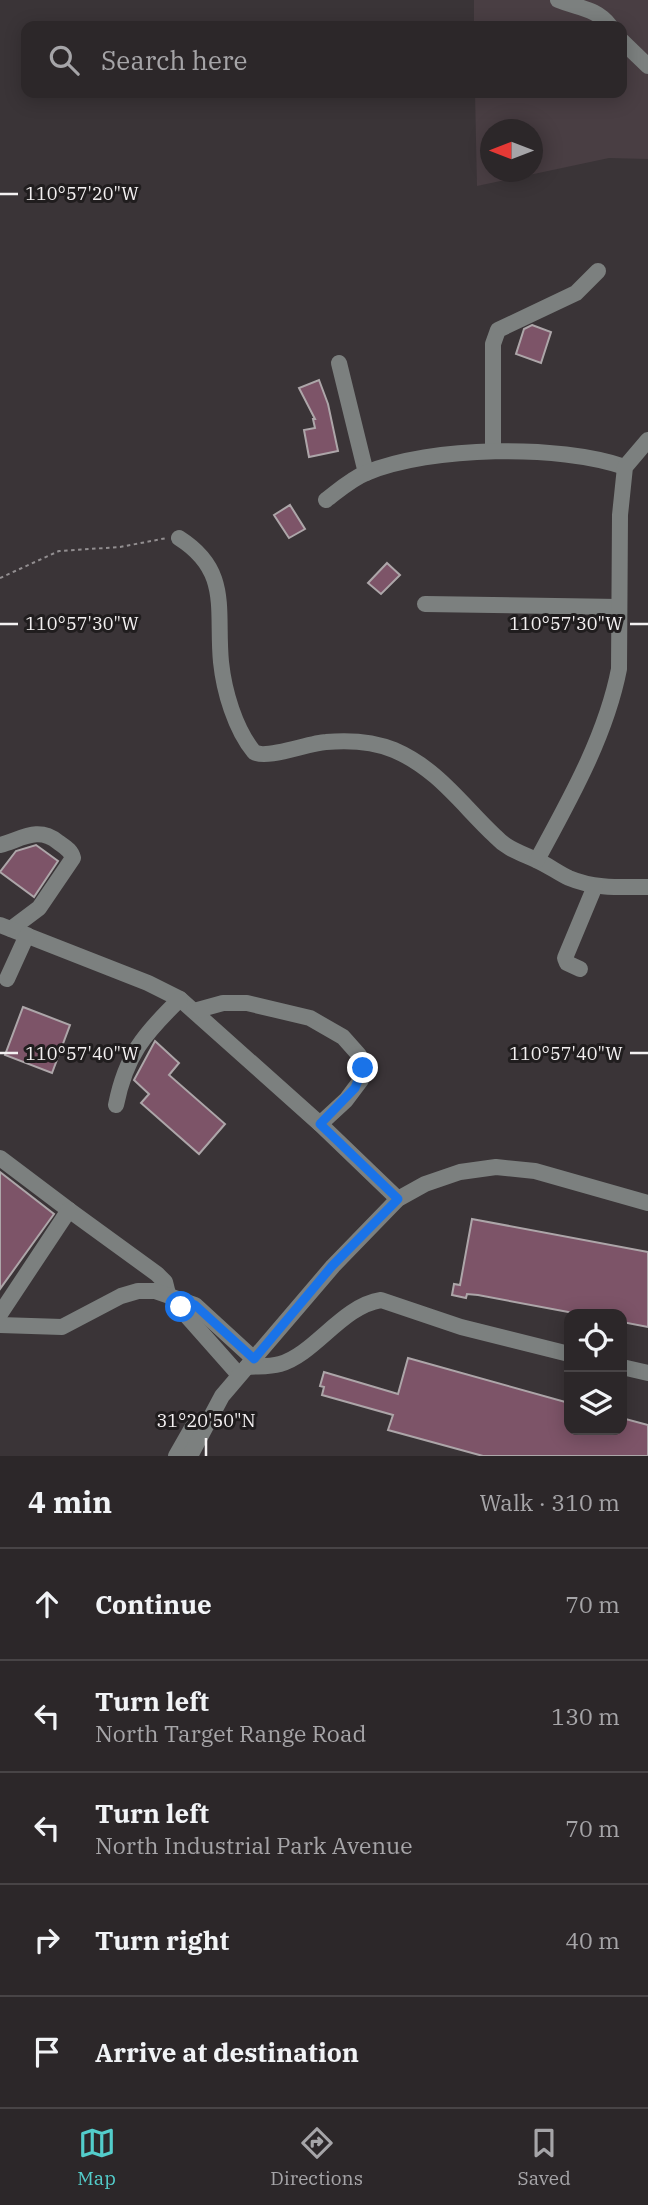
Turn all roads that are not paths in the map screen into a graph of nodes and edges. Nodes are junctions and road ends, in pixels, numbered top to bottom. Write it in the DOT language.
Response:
graph roads {
  1 [pos="558,0"];
  2 [pos="606,21"];
  3 [pos="627,46"];
  4 [pos="648,66"];
  5 [pos="598,271"];
  6 [pos="339,363"];
  7 [pos="648,440"];
  8 [pos="493,449"];
  9 [pos="625,467"];
  10 [pos="366,473"];
  11 [pos="326,500"];
  12 [pos="178,538"];
  13 [pos="425,604"];
  14 [pos="619,607"];
  15 [pos="0,845"];
  16 [pos="537,860"];
  17 [pos="594,886"];
  18 [pos="648,887"];
  19 [pos="6,927"];
  20 [pos="27,935"];
  21 [pos="580,969"];
  22 [pos="7,979"];
  23 [pos="180,999"];
  24 [pos="194,1012"];
  25 [pos="116,1105"];
  26 [pos="320,1124"];
  27 [pos="0,1158"];
  28 [pos="398,1199"];
  29 [pos="648,1203"];
  30 [pos="69,1210"];
  31 [pos="173,1296"];
  32 [pos="0,1314"];
  33 [pos="0,1325"];
  34 [pos="564,1353"];
  35 [pos="247,1367"];
  36 [pos="627,1368"];
  37 [pos="648,1373"];
  38 [pos="222,1396"];
  39 [pos="195,1423"];
  40 [pos="167,1456"];
  41 [pos="176,1456"];
  42 [pos="190,1456"];
  1 -- 2 [label="street"];
  3 -- 4 [label="street"];
  5 -- 8 [label="street"];
  6 -- 10 [label="street"];
  7 -- 9 [label="street"];
  8 -- 9 [label="street"];
  8 -- 10 [label="street"];
  9 -- 14 [label="street"];
  10 -- 11 [label="street"];
  12 -- 16 [label="street"];
  13 -- 14 [label="street"];
  14 -- 16 [label="street"];
  15 -- 19 [label="street"];
  16 -- 17 [label="street"];
  17 -- 18 [label="street"];
  17 -- 21 [label="street"];
  19 -- 20 [label="street"];
  20 -- 22 [label="street"];
  20 -- 23 [label="street"];
  23 -- 24 [label="street"];
  23 -- 25 [label="street"];
  24 -- 26 [label="street"];
  24 -- 26 [label="street"];
  26 -- 28 [label="street"];
  27 -- 30 [label="street"];
  28 -- 29 [label="street"];
  28 -- 35 [label="street"];
  30 -- 31 [label="street"];
  30 -- 32 [label="street"];
  31 -- 33 [label="street"];
  31 -- 35 [label="street"];
  34 -- 35 [label="street"];
  35 -- 38 [label="street"];
  36 -- 37 [label="street"];
  38 -- 39 [label="street"];
  38 -- 42 [label="street"];
  39 -- 40 [label="street"];
  39 -- 41 [label="street"];
}
